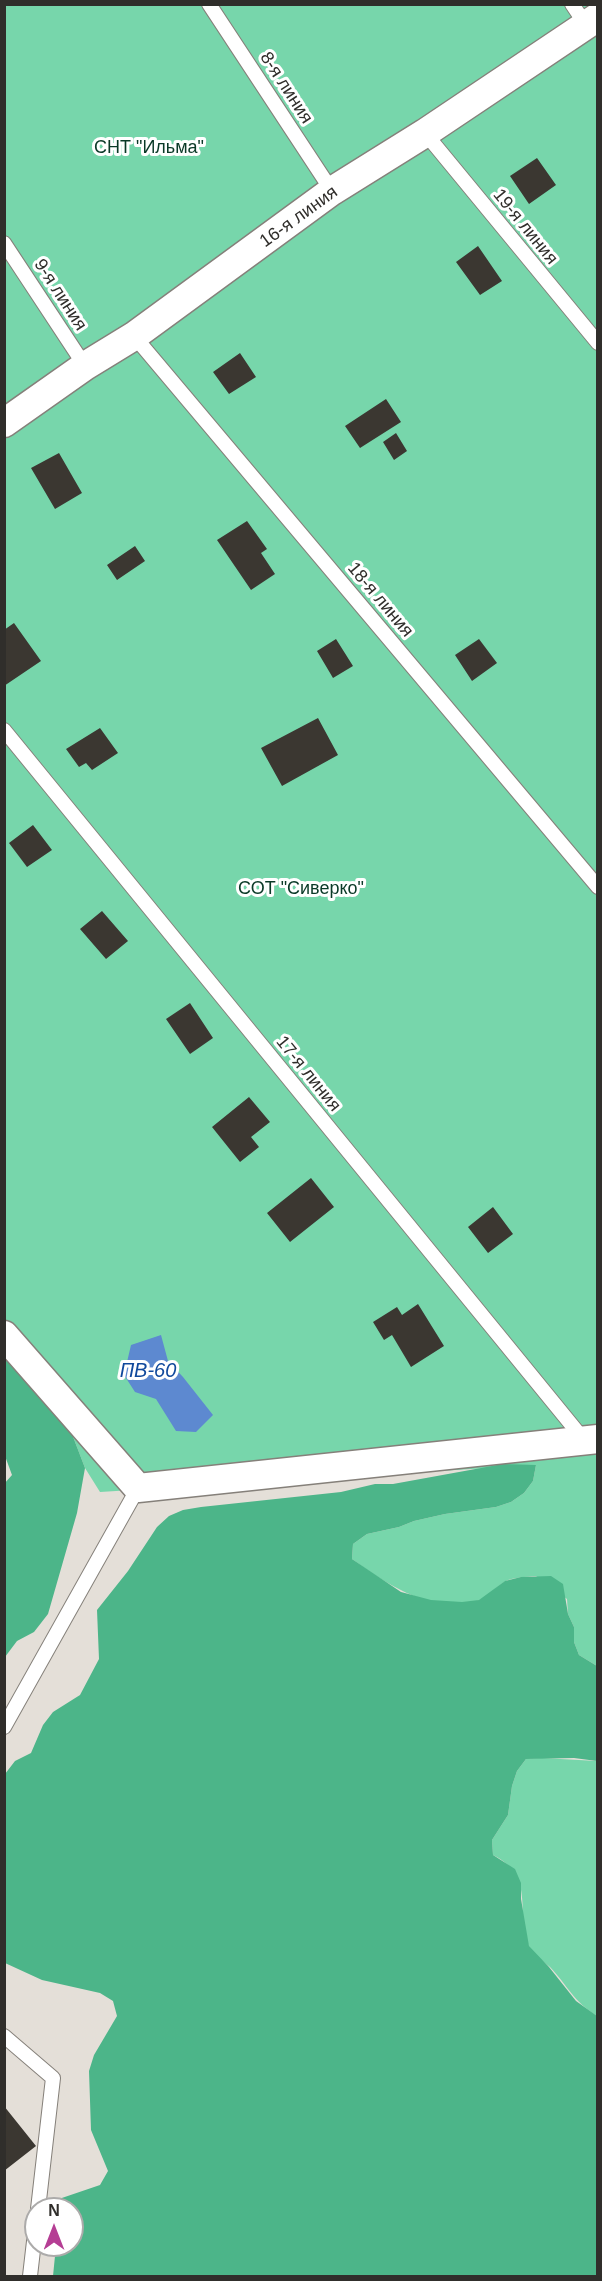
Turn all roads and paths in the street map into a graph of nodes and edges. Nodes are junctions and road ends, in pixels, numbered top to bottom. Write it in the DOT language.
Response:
graph roads {
  1 [pos="209,4"];
  2 [pos="585,16"];
  3 [pos="425,133"];
  4 [pos="332,191"];
  5 [pos="4,243"];
  6 [pos="134,336"];
  7 [pos="597,343"];
  8 [pos="85,366"];
  9 [pos="4,423"];
  10 [pos="4,730"];
  11 [pos="597,887"];
  12 [pos="4,1335"];
  13 [pos="591,1440"];
  14 [pos="138,1488"];
  15 [pos="4,1728"];
  16 [pos="4,2036"];
  17 [pos="39,2197"];
  18 [pos="32,2257"];
  19 [pos="30,2277"];
  1 -- 4 [label="lane, 8-я линия"];
  2 -- 3 [label="street, 16-я линия"];
  3 -- 4 [label="street, 16-я линия"];
  3 -- 7 [label="lane, 19-я линия"];
  4 -- 6 [label="street, 16-я линия"];
  5 -- 8 [label="lane, 9-я линия"];
  6 -- 8 [label="street, 16-я линия"];
  6 -- 11 [label="lane, 18-я линия"];
  8 -- 9 [label="street, 16-я линия"];
  10 -- 13 [label="lane, 17-я линия"];
  12 -- 14 [label="street"];
  13 -- 14 [label="street"];
  14 -- 15 [label="lane"];
  16 -- 17 [label="lane"];
  18 -- 19 [label="lane"];
}
